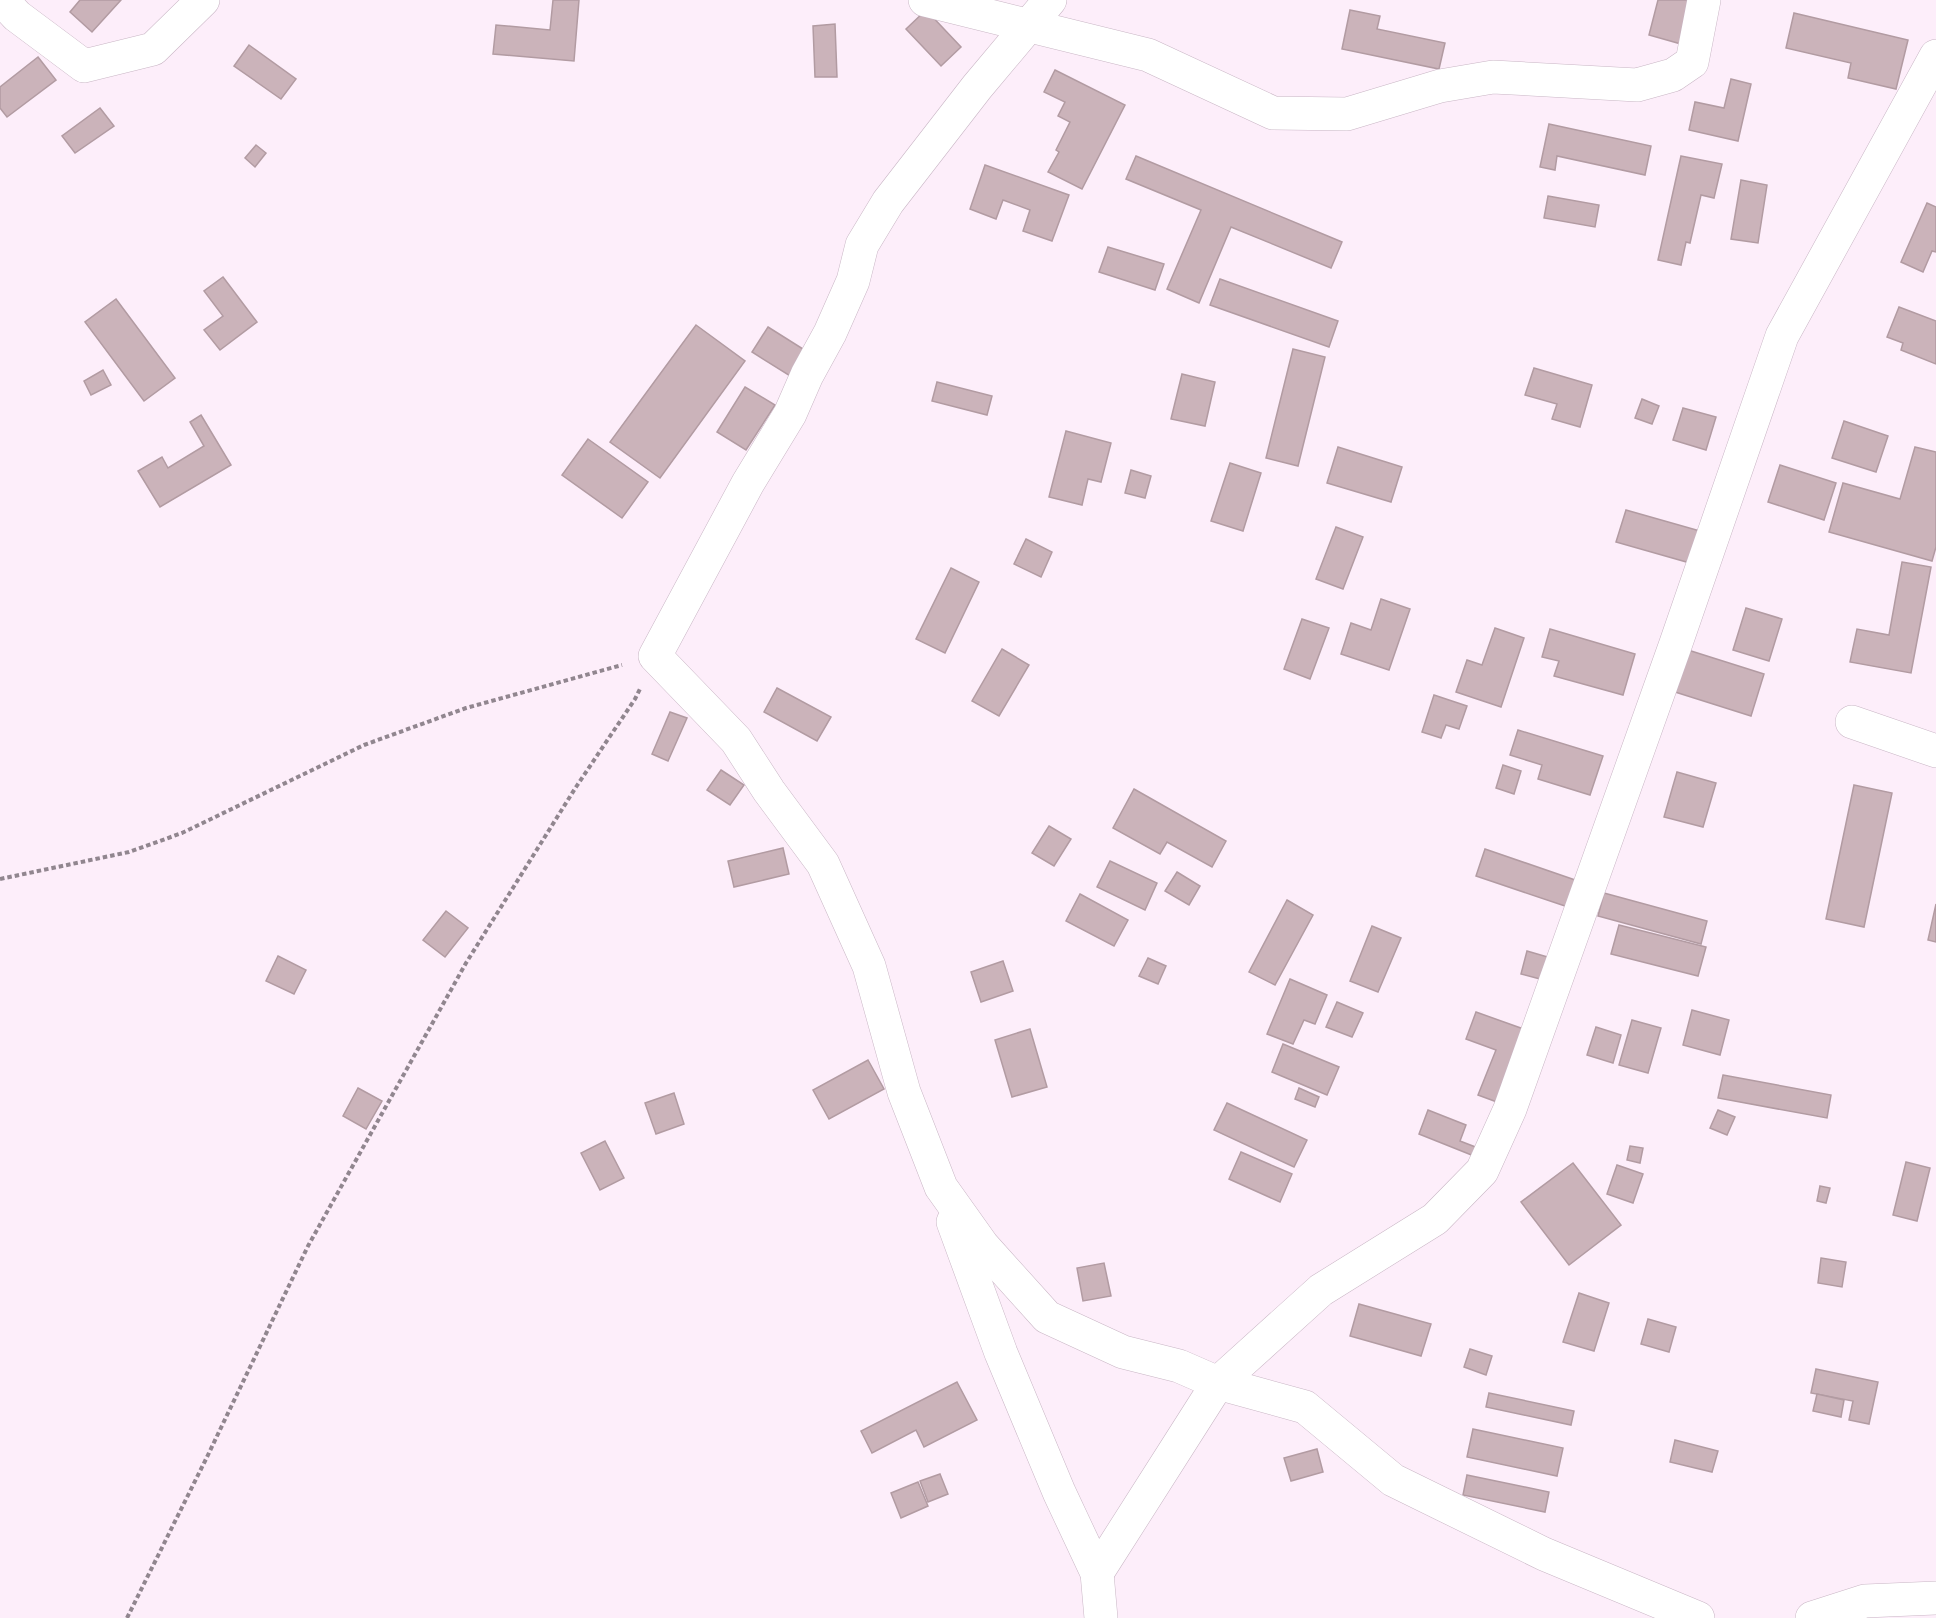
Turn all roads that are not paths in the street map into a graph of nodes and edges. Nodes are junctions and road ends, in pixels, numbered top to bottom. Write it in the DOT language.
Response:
graph roads {
  1 [pos="2,0"];
  2 [pos="203,0"];
  3 [pos="925,0"];
  4 [pos="1704,0"];
  5 [pos="1039,12"];
  6 [pos="1936,56"];
  7 [pos="1852,722"];
  8 [pos="1936,751"];
  9 [pos="940,1186"];
  10 [pos="1218,1383"];
  11 [pos="1097,1573"];
  12 [pos="1936,1598"];
  13 [pos="1101,1618"];
  14 [pos="1698,1618"];
  15 [pos="1812,1618"];
  1 -- 2 [label="street"];
  3 -- 5 [label="street"];
  4 -- 5 [label="street"];
  5 -- 9 [label="street"];
  6 -- 10 [label="street"];
  7 -- 8 [label="street"];
  9 -- 10 [label="street"];
  9 -- 11 [label="street"];
  10 -- 11 [label="street"];
  10 -- 14 [label="street"];
  11 -- 13 [label="street"];
  12 -- 15 [label="street"];
}
